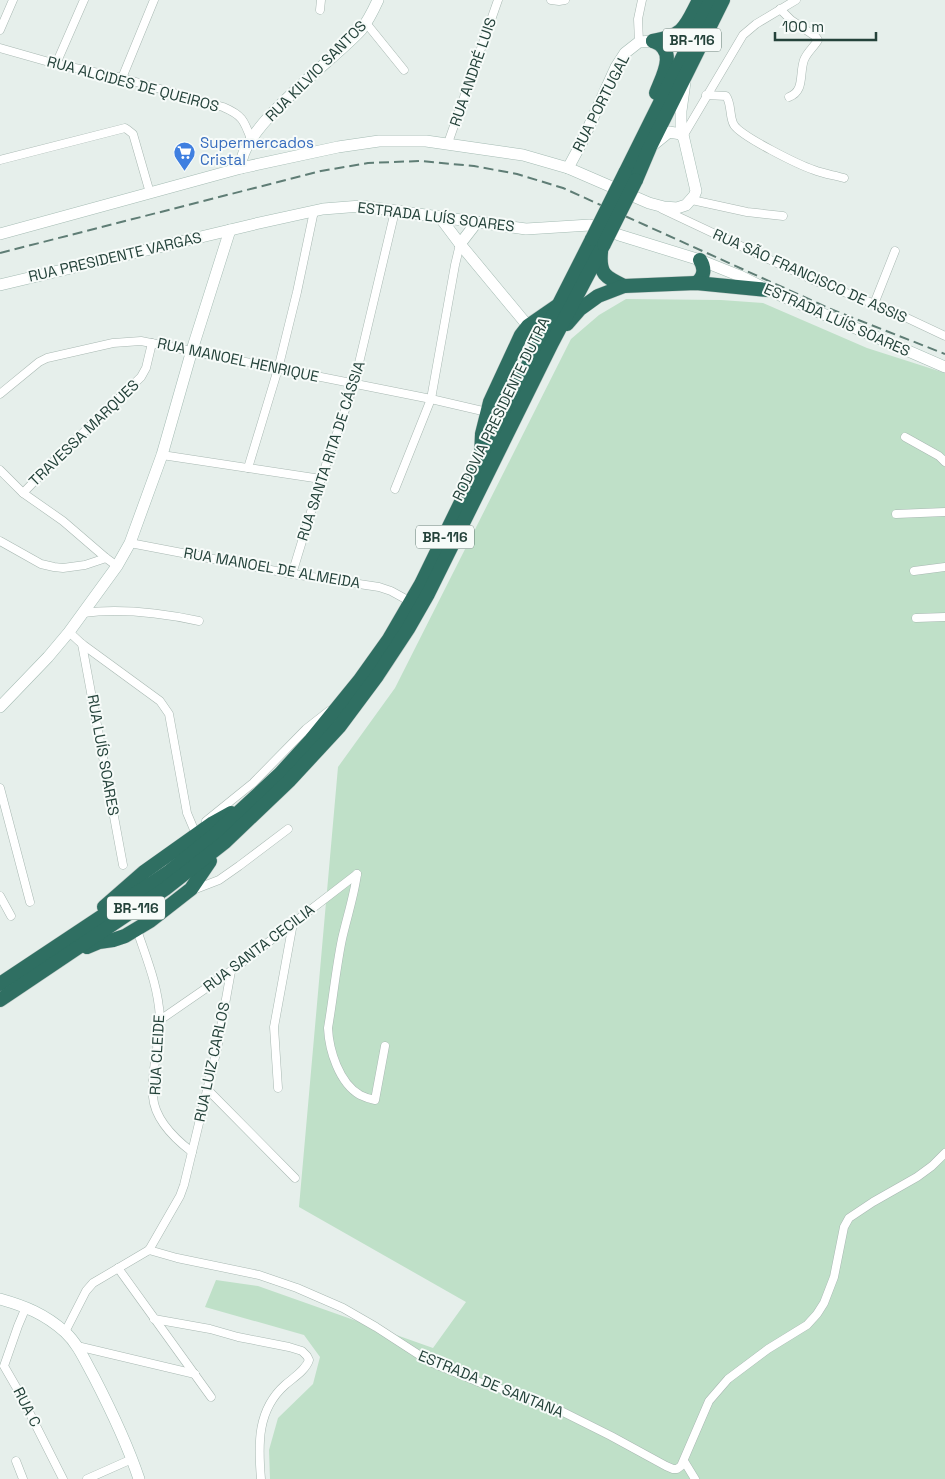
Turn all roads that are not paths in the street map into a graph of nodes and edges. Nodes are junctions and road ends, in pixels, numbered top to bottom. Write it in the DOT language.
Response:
graph roads {
  1 [pos="13,0"];
  2 [pos="84,0"];
  3 [pos="154,0"];
  4 [pos="321,0"];
  5 [pos="378,0"];
  6 [pos="498,0"];
  7 [pos="551,0"];
  8 [pos="565,0"];
  9 [pos="642,0"];
  10 [pos="692,0"];
  11 [pos="698,0"];
  12 [pos="711,0"];
  13 [pos="723,0"];
  14 [pos="796,0"];
  15 [pos="780,9"];
  16 [pos="320,10"];
  17 [pos="366,23"];
  18 [pos="0,30"];
  19 [pos="676,34"];
  20 [pos="653,41"];
  21 [pos="638,42"];
  22 [pos="0,48"];
  23 [pos="668,59"];
  24 [pos="56,64"];
  25 [pos="404,70"];
  26 [pos="687,72"];
  27 [pos="122,78"];
  28 [pos="706,95"];
  29 [pos="789,97"];
  30 [pos="646,132"];
  31 [pos="682,136"];
  32 [pos="251,139"];
  33 [pos="448,143"];
  34 [pos="650,147"];
  35 [pos="0,160"];
  36 [pos="241,168"];
  37 [pos="568,168"];
  38 [pos="631,177"];
  39 [pos="844,178"];
  40 [pos="150,193"];
  41 [pos="692,200"];
  42 [pos="649,203"];
  43 [pos="314,211"];
  44 [pos="395,211"];
  45 [pos="439,216"];
  46 [pos="783,216"];
  47 [pos="477,222"];
  48 [pos="230,230"];
  49 [pos="0,234"];
  50 [pos="599,243"];
  51 [pos="460,244"];
  52 [pos="895,251"];
  53 [pos="700,260"];
  54 [pos="696,283"];
  55 [pos="0,285"];
  56 [pos="624,286"];
  57 [pos="768,290"];
  58 [pos="874,304"];
  59 [pos="558,306"];
  60 [pos="528,326"];
  61 [pos="945,336"];
  62 [pos="152,343"];
  63 [pos="192,350"];
  64 [pos="278,368"];
  65 [pos="945,368"];
  66 [pos="354,384"];
  67 [pos="0,394"];
  68 [pos="431,399"];
  69 [pos="487,412"];
  70 [pos="905,437"];
  71 [pos="162,455"];
  72 [pos="945,462"];
  73 [pos="480,463"];
  74 [pos="248,468"];
  75 [pos="0,470"];
  76 [pos="321,479"];
  77 [pos="395,489"];
  78 [pos="481,489"];
  79 [pos="23,493"];
  80 [pos="945,512"];
  81 [pos="896,514"];
  82 [pos="0,541"];
  83 [pos="130,543"];
  84 [pos="106,558"];
  85 [pos="117,566"];
  86 [pos="945,567"];
  87 [pos="914,571"];
  88 [pos="292,574"];
  89 [pos="411,602"];
  90 [pos="83,613"];
  91 [pos="945,617"];
  92 [pos="916,618"];
  93 [pos="200,621"];
  94 [pos="69,632"];
  95 [pos="82,644"];
  96 [pos="0,707"];
  97 [pos="338,707"];
  98 [pos="308,761"];
  99 [pos="0,788"];
  100 [pos="249,803"];
  101 [pos="288,829"];
  102 [pos="193,835"];
  103 [pos="123,865"];
  104 [pos="186,893"];
  105 [pos="0,896"];
  106 [pos="30,902"];
  107 [pos="11,916"];
  108 [pos="293,924"];
  109 [pos="137,930"];
  110 [pos="231,972"];
  111 [pos="0,978"];
  112 [pos="0,984"];
  113 [pos="0,1000"];
  114 [pos="0,1004"];
  115 [pos="160,1020"];
  116 [pos="385,1046"];
  117 [pos="278,1088"];
  118 [pos="207,1090"];
  119 [pos="192,1152"];
  120 [pos="945,1153"];
  121 [pos="295,1178"];
  122 [pos="149,1250"];
  123 [pos="118,1268"];
  124 [pos="0,1299"];
  125 [pos="26,1307"];
  126 [pos="154,1319"];
  127 [pos="65,1332"];
  128 [pos="77,1346"];
  129 [pos="2,1365"];
  130 [pos="195,1374"];
  131 [pos="211,1397"];
  132 [pos="132,1459"];
  133 [pos="16,1461"];
  134 [pos="684,1461"];
  135 [pos="23,1479"];
  136 [pos="63,1479"];
  137 [pos="87,1479"];
  138 [pos="139,1479"];
  139 [pos="261,1479"];
  140 [pos="695,1479"];
  1 -- 18 [label="street"];
  2 -- 24 [label="street"];
  3 -- 27 [label="street"];
  4 -- 16 [label="street"];
  5 -- 17 [label="main road, RUA KILVIO SANTOS"];
  6 -- 33 [label="street, RUA ANDRÉ LUIS"];
  7 -- 8 [label="street"];
  9 -- 21 [label="street, RUA PORTUGAL"];
  10 -- 19 [label="street"];
  11 -- 19 [label="highway"];
  12 -- 30 [label="highway, RODOVIA PRESIDENTE DUTRA / BR-116"];
  13 -- 26 [label="highway, RODOVIA PRESIDENTE DUTRA / BR-116"];
  14 -- 15 [label="street"];
  15 -- 28 [label="street"];
  15 -- 29 [label="street"];
  17 -- 25 [label="street"];
  17 -- 32 [label="main road, RUA KILVIO SANTOS"];
  19 -- 20 [label="highway"];
  19 -- 23 [label="street"];
  20 -- 21 [label="main road, RUA PORTUGAL"];
  20 -- 23 [label="highway"];
  21 -- 37 [label="main road, RUA PORTUGAL"];
  22 -- 24 [label="street, RUA ALCIDES DE QUEIROS"];
  23 -- 30 [label="highway"];
  24 -- 27 [label="street, RUA ALCIDES DE QUEIROS"];
  26 -- 31 [label="main road"];
  26 -- 34 [label="highway, RODOVIA PRESIDENTE DUTRA / BR-116"];
  27 -- 32 [label="street, RUA ALCIDES DE QUEIROS"];
  28 -- 31 [label="street"];
  28 -- 39 [label="street"];
  30 -- 38 [label="highway, RODOVIA PRESIDENTE DUTRA / BR-116"];
  31 -- 34 [label="main road"];
  31 -- 41 [label="main road"];
  32 -- 36 [label="main road, RUA KILVIO SANTOS"];
  33 -- 36 [label="main road"];
  33 -- 37 [label="main road"];
  34 -- 38 [label="highway, RODOVIA PRESIDENTE DUTRA / BR-116"];
  35 -- 40 [label="street"];
  36 -- 40 [label="main road"];
  37 -- 42 [label="main road"];
  38 -- 50 [label="highway, RODOVIA PRESIDENTE DUTRA / BR-116, bridge"];
  40 -- 49 [label="main road"];
  41 -- 42 [label="main road"];
  41 -- 46 [label="street"];
  42 -- 58 [label="street, RUA SÃO FRANCISCO DE ASSIS"];
  43 -- 44 [label="main road, ESTRADA LUÍS SOARES"];
  43 -- 48 [label="main road, ESTRADA LUÍS SOARES"];
  43 -- 64 [label="street"];
  44 -- 45 [label="main road, ESTRADA LUÍS SOARES"];
  44 -- 66 [label="street, RUA SANTA RITA DE CÁSSIA"];
  45 -- 47 [label="main road, ESTRADA LUÍS SOARES"];
  45 -- 51 [label="main road"];
  47 -- 51 [label="main road"];
  47 -- 53 [label="main road, ESTRADA LUÍS SOARES"];
  48 -- 55 [label="main road, RUA PRESIDENTE VARGAS"];
  48 -- 63 [label="main road"];
  50 -- 56 [label="highway"];
  50 -- 59 [label="highway, RODOVIA PRESIDENTE DUTRA / BR-116"];
  50 -- 78 [label="highway, RODOVIA PRESIDENTE DUTRA / BR-116"];
  51 -- 60 [label="main road"];
  51 -- 68 [label="street"];
  52 -- 58 [label="street"];
  53 -- 54 [label="highway"];
  53 -- 57 [label="main road, ESTRADA LUÍS SOARES"];
  54 -- 56 [label="highway"];
  54 -- 57 [label="highway"];
  56 -- 78 [label="highway"];
  57 -- 65 [label="main road, ESTRADA LUÍS SOARES"];
  58 -- 61 [label="street, RUA SÃO FRANCISCO DE ASSIS"];
  59 -- 60 [label="highway"];
  59 -- 73 [label="highway, RODOVIA PRESIDENTE DUTRA / BR-116"];
  60 -- 69 [label="highway"];
  62 -- 63 [label="street, RUA MANOEL HENRIQUE"];
  62 -- 67 [label="street, RUA MANOEL HENRIQUE"];
  62 -- 79 [label="street, TRAVESSA MARQUES"];
  63 -- 64 [label="street, RUA MANOEL HENRIQUE"];
  63 -- 71 [label="main road"];
  64 -- 66 [label="street, RUA MANOEL HENRIQUE"];
  64 -- 74 [label="street"];
  66 -- 68 [label="street, RUA MANOEL HENRIQUE"];
  66 -- 76 [label="street, RUA SANTA RITA DE CÁSSIA"];
  68 -- 69 [label="street, RUA MANOEL HENRIQUE"];
  68 -- 77 [label="street"];
  69 -- 73 [label="highway"];
  70 -- 72 [label="street"];
  71 -- 74 [label="street"];
  71 -- 83 [label="main road"];
  73 -- 89 [label="highway, RODOVIA PRESIDENTE DUTRA / BR-116"];
  74 -- 76 [label="street"];
  75 -- 79 [label="street"];
  76 -- 88 [label="street, RUA SANTA RITA DE CÁSSIA"];
  78 -- 98 [label="highway, RODOVIA PRESIDENTE DUTRA / BR-116"];
  79 -- 84 [label="street"];
  80 -- 81 [label="street"];
  82 -- 84 [label="street"];
  83 -- 85 [label="main road"];
  83 -- 88 [label="street, RUA MANOEL DE ALMEIDA"];
  84 -- 85 [label="street"];
  85 -- 90 [label="main road"];
  86 -- 87 [label="street"];
  88 -- 89 [label="street, RUA MANOEL DE ALMEIDA"];
  89 -- 97 [label="highway, RODOVIA PRESIDENTE DUTRA / BR-116"];
  90 -- 93 [label="street"];
  90 -- 94 [label="main road"];
  91 -- 92 [label="street"];
  94 -- 95 [label="street"];
  94 -- 96 [label="main road"];
  95 -- 102 [label="street"];
  95 -- 103 [label="street, RUA LUÍS SOARES"];
  97 -- 100 [label="highway, RODOVIA PRESIDENTE DUTRA / BR-116"];
  97 -- 102 [label="street"];
  98 -- 104 [label="highway"];
  98 -- 113 [label="highway, RODOVIA PRESIDENTE DUTRA / BR-116"];
  99 -- 106 [label="street"];
  100 -- 102 [label="highway"];
  100 -- 112 [label="highway, RODOVIA PRESIDENTE DUTRA / BR-116"];
  101 -- 104 [label="street"];
  102 -- 111 [label="highway"];
  104 -- 109 [label="highway"];
  105 -- 107 [label="street"];
  108 -- 110 [label="street, RUA SANTA CECILIA"];
  108 -- 116 [label="street, RUA SANTA CECILIA"];
  108 -- 117 [label="street"];
  109 -- 114 [label="highway"];
  109 -- 115 [label="street, RUA CLEIDE"];
  110 -- 115 [label="street, RUA SANTA CECILIA"];
  110 -- 118 [label="street, RUA LUIZ CARLOS"];
  115 -- 119 [label="street, RUA CLEIDE"];
  118 -- 119 [label="street, RUA LUIZ CARLOS"];
  118 -- 121 [label="street"];
  119 -- 122 [label="street"];
  120 -- 134 [label="street"];
  122 -- 123 [label="street"];
  122 -- 134 [label="street, ESTRADA DE SANTANA"];
  123 -- 126 [label="street"];
  123 -- 127 [label="street"];
  124 -- 125 [label="main road"];
  125 -- 127 [label="main road"];
  125 -- 129 [label="street, RUA C"];
  126 -- 130 [label="street"];
  126 -- 139 [label="street"];
  127 -- 128 [label="main road"];
  128 -- 130 [label="street"];
  128 -- 132 [label="main road"];
  129 -- 136 [label="street, RUA C"];
  130 -- 131 [label="street"];
  132 -- 137 [label="street"];
  132 -- 138 [label="main road"];
  133 -- 135 [label="street"];
  134 -- 140 [label="street"];
}
